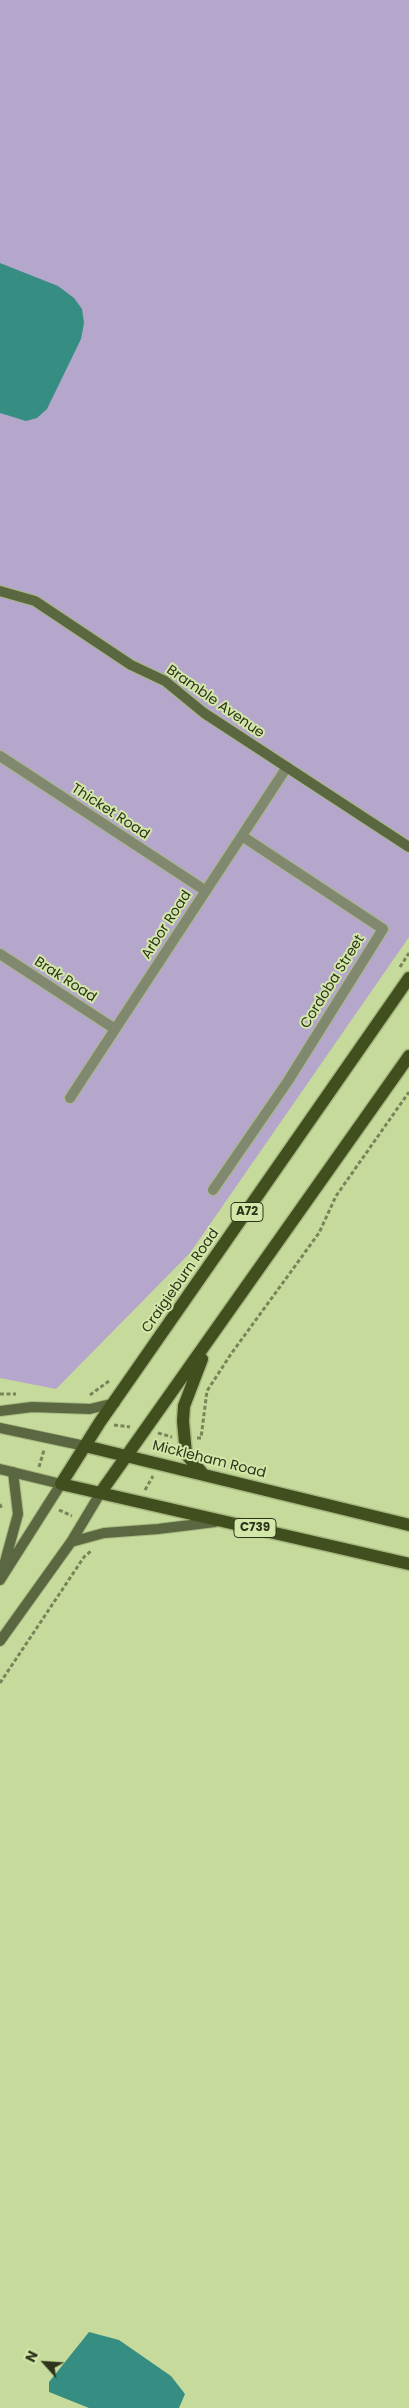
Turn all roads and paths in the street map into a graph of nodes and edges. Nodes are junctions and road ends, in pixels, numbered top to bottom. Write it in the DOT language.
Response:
graph roads {
  1 [pos="0,591"];
  2 [pos="0,756"];
  3 [pos="287,767"];
  4 [pos="242,836"];
  5 [pos="409,847"];
  6 [pos="206,891"];
  7 [pos="0,954"];
  8 [pos="409,978"];
  9 [pos="115,1029"];
  10 [pos="409,1056"];
  11 [pos="409,1092"];
  12 [pos="70,1098"];
  13 [pos="212,1190"];
  14 [pos="210,1338"];
  15 [pos="115,1403"];
  16 [pos="0,1411"];
  17 [pos="0,1428"];
  18 [pos="51,1439"];
  19 [pos="183,1439"];
  20 [pos="85,1446"];
  21 [pos="126,1455"];
  22 [pos="0,1469"];
  23 [pos="13,1472"];
  24 [pos="203,1474"];
  25 [pos="36,1478"];
  26 [pos="61,1484"];
  27 [pos="101,1492"];
  28 [pos="0,1504"];
  29 [pos="2,1510"];
  30 [pos="223,1520"];
  31 [pos="409,1526"];
  32 [pos="71,1542"];
  33 [pos="95,1548"];
  34 [pos="409,1564"];
  35 [pos="0,1580"];
  36 [pos="0,1641"];
  37 [pos="0,1683"];
  1 -- 3 [label="street, Bramble Avenue"];
  2 -- 6 [label="street, Thicket Road"];
  3 -- 4 [label="street, Arbor Road"];
  3 -- 5 [label="street, Bramble Avenue"];
  4 -- 6 [label="street, Arbor Road"];
  4 -- 13 [label="street, Cordoba Street"];
  6 -- 9 [label="street, Arbor Road"];
  7 -- 9 [label="street, Brak Road"];
  8 -- 15 [label="main road, Craigieburn Road / A72"];
  9 -- 12 [label="street, Arbor Road"];
  10 -- 14 [label="main road"];
  11 -- 19 [label="path"];
  14 -- 19 [label="main road"];
  14 -- 21 [label="main road"];
  15 -- 16 [label="street"];
  15 -- 20 [label="main road, Craigieburn Road / A72"];
  17 -- 18 [label="street, Mickleham Road"];
  18 -- 20 [label="street, Mickleham Road"];
  18 -- 25 [label="path"];
  19 -- 24 [label="main road"];
  20 -- 21 [label="main road, Mickleham Road"];
  20 -- 26 [label="main road, Craigieburn Road / A72"];
  21 -- 24 [label="main road, Mickleham Road"];
  21 -- 27 [label="main road"];
  22 -- 23 [label="street, C739"];
  23 -- 25 [label="street, C739"];
  23 -- 35 [label="street"];
  24 -- 31 [label="main road, Mickleham Road"];
  25 -- 26 [label="street, C739"];
  26 -- 27 [label="main road, C739"];
  26 -- 35 [label="street, Craigieburn Road"];
  27 -- 30 [label="main road, C739"];
  27 -- 32 [label="street"];
  28 -- 29 [label="path"];
  30 -- 32 [label="street"];
  30 -- 34 [label="main road, C739"];
  32 -- 36 [label="street"];
  33 -- 37 [label="path"];
}
